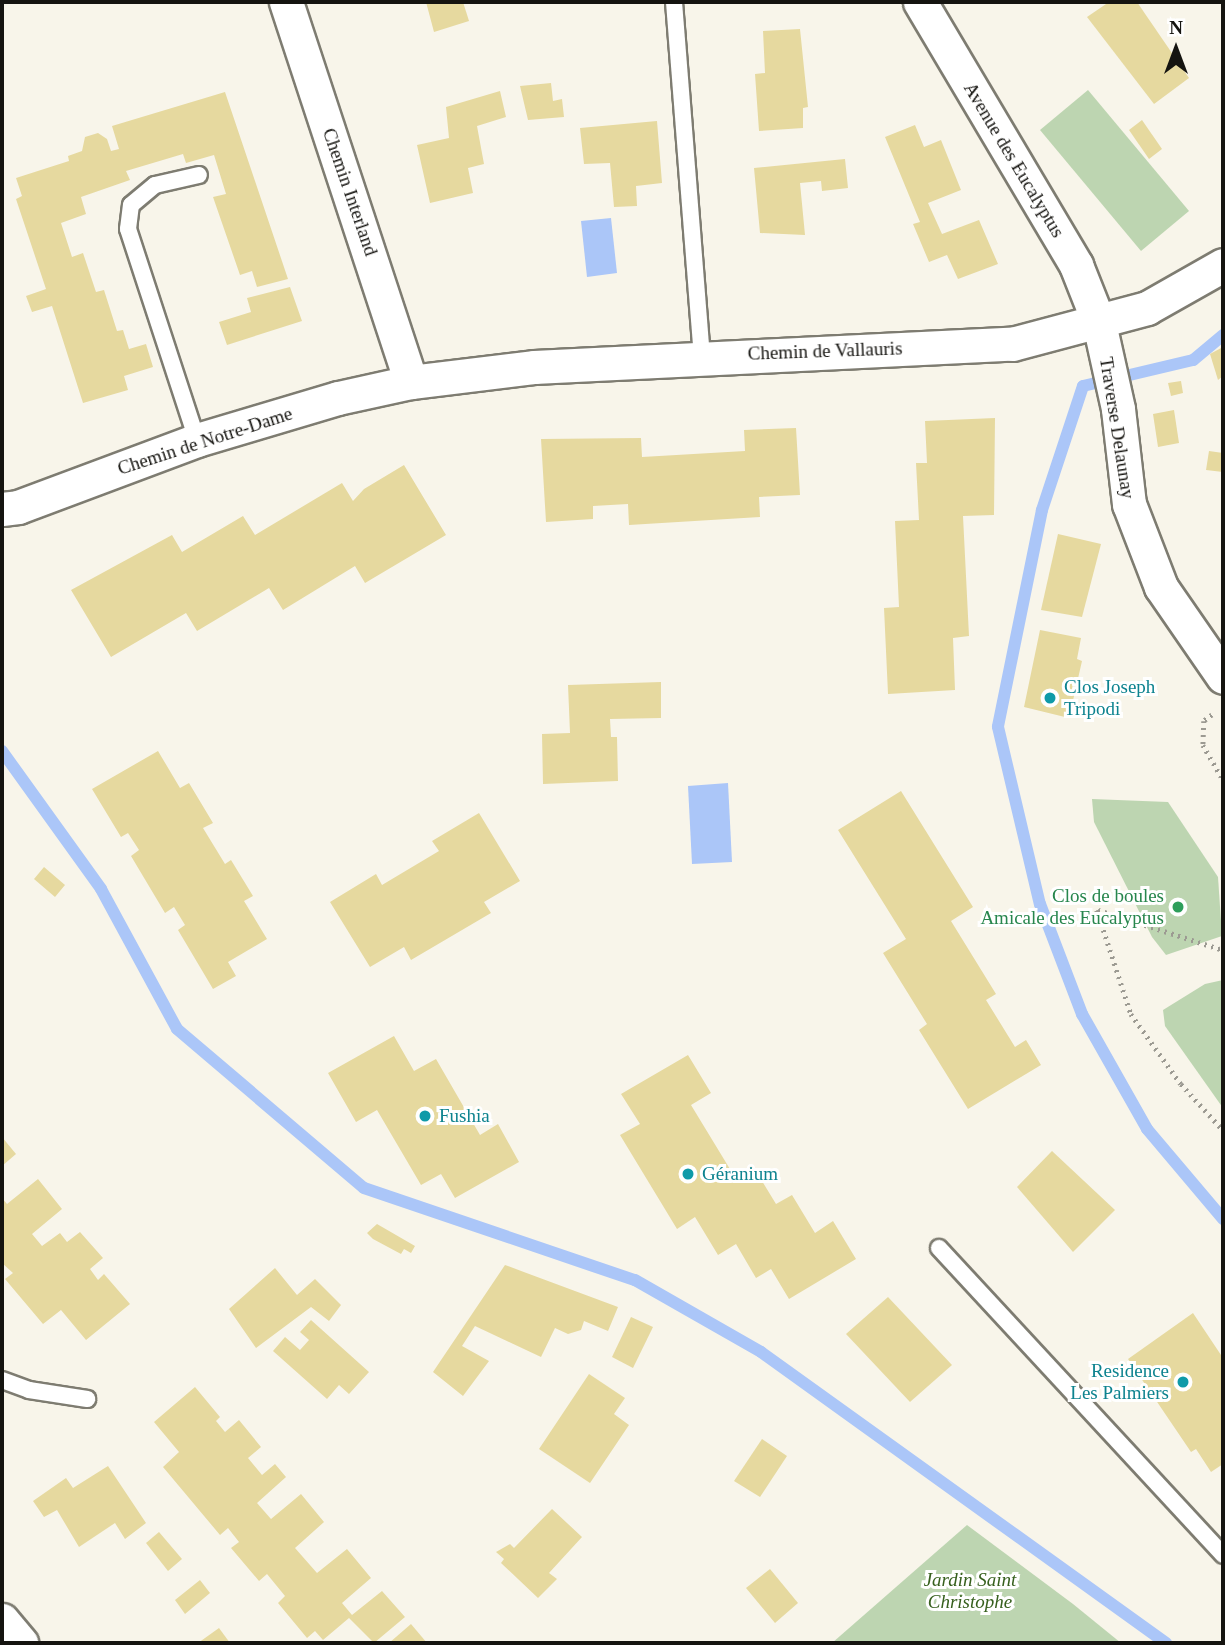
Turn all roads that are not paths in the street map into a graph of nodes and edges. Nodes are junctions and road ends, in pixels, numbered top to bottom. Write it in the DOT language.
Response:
graph roads {
  1 [pos="286,2"];
  2 [pos="674,2"];
  3 [pos="920,2"];
  4 [pos="198,175"];
  5 [pos="1223,265"];
  6 [pos="1099,323"];
  7 [pos="702,356"];
  8 [pos="411,382"];
  9 [pos="197,440"];
  10 [pos="2,509"];
  11 [pos="1223,677"];
  12 [pos="939,1248"];
  13 [pos="2,1380"];
  14 [pos="87,1399"];
  15 [pos="1223,1555"];
  16 [pos="2,1620"];
  17 [pos="21,1643"];
  1 -- 8 [label="street, Chemin Interland"];
  2 -- 7 [label="lane"];
  3 -- 6 [label="street, Avenue des Eucalyptus"];
  4 -- 9 [label="lane"];
  5 -- 6 [label="street, Chemin de Vallauris"];
  6 -- 7 [label="street, Chemin de Vallauris"];
  6 -- 11 [label="street, Traverse Delaunay"];
  7 -- 8 [label="street, Chemin de Vallauris"];
  8 -- 9 [label="street, Chemin de Notre-Dame"];
  9 -- 10 [label="street, Chemin de Notre-Dame"];
  12 -- 15 [label="lane"];
  13 -- 14 [label="lane"];
  16 -- 17 [label="street"];
}
